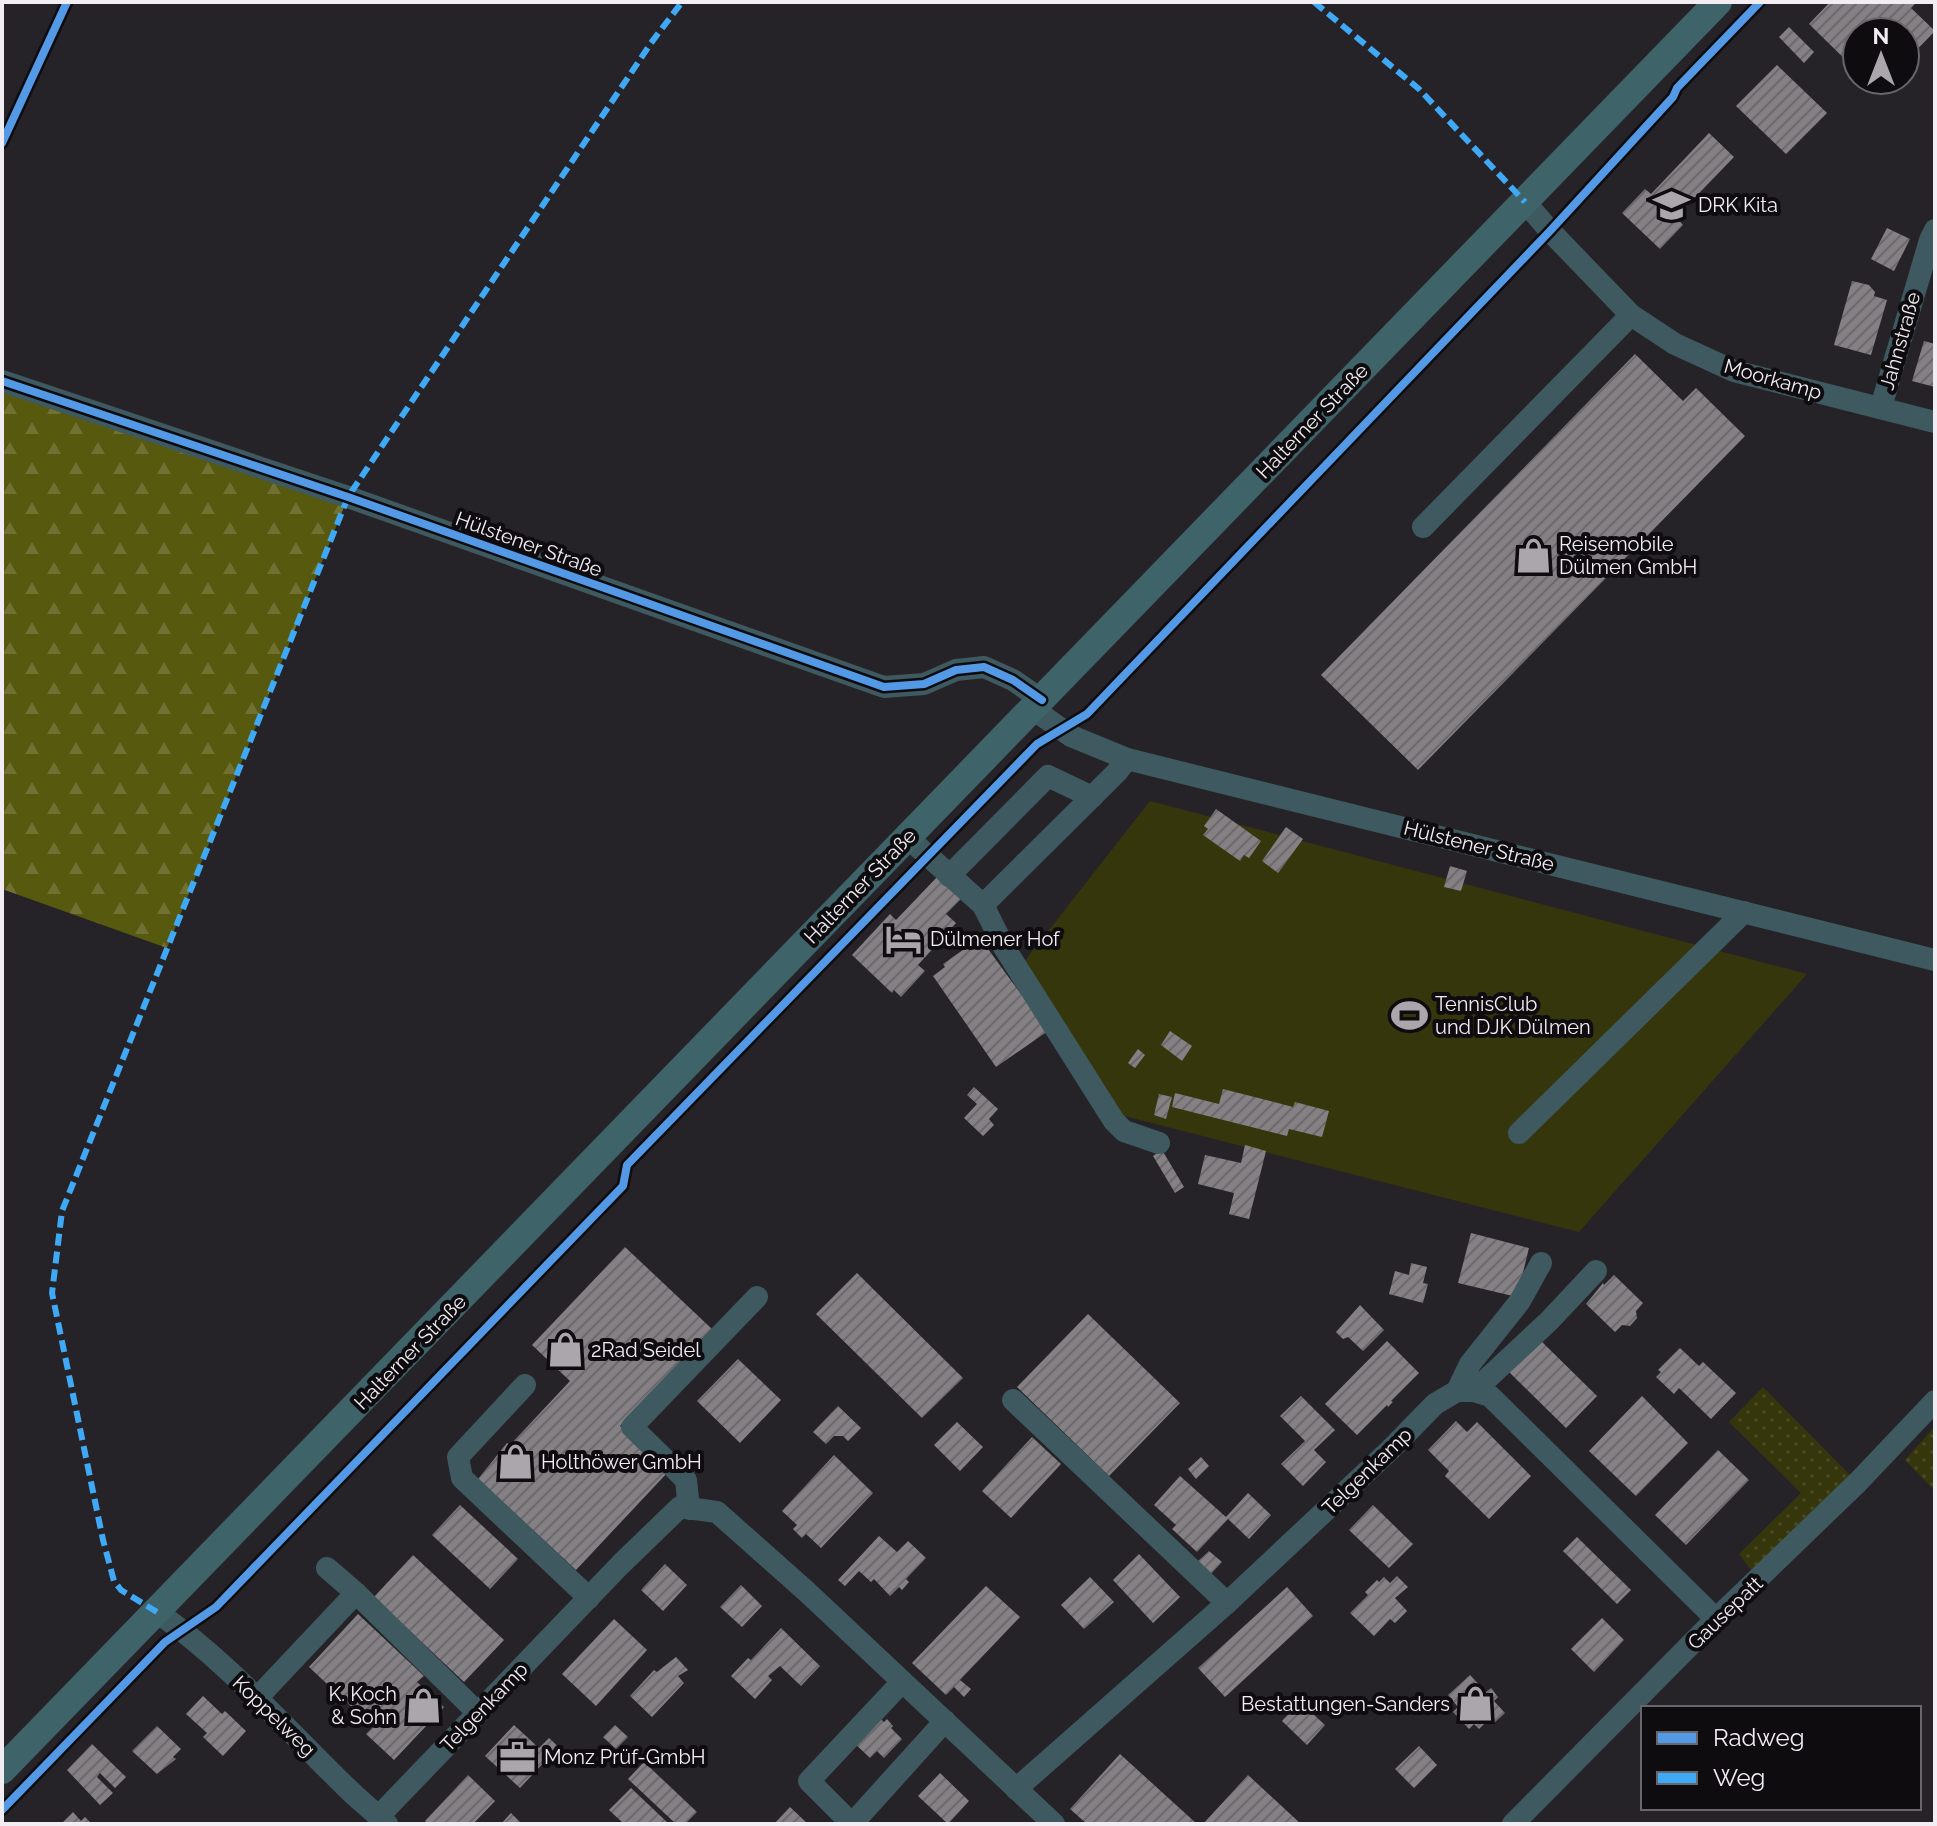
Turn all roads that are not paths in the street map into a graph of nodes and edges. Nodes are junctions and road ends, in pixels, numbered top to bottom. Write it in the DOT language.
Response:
graph roads {
  1 [pos="1718,2"];
  2 [pos="1525,202"];
  3 [pos="1935,230"];
  4 [pos="1631,315"];
  5 [pos="2,381"];
  6 [pos="1881,407"];
  7 [pos="1935,422"];
  8 [pos="1423,527"];
  9 [pos="1037,704"];
  10 [pos="1127,759"];
  11 [pos="1092,797"];
  12 [pos="907,837"];
  13 [pos="949,876"];
  14 [pos="983,905"];
  15 [pos="1744,912"];
  16 [pos="1935,960"];
  17 [pos="1519,1133"];
  18 [pos="1159,1143"];
  19 [pos="1541,1263"];
  20 [pos="1596,1271"];
  21 [pos="757,1297"];
  22 [pos="525,1385"];
  23 [pos="1465,1391"];
  24 [pos="1013,1400"];
  25 [pos="1935,1401"];
  26 [pos="689,1509"];
  27 [pos="327,1568"];
  28 [pos="356,1593"];
  29 [pos="589,1598"];
  30 [pos="1227,1603"];
  31 [pos="157,1612"];
  32 [pos="1716,1619"];
  33 [pos="902,1682"];
  34 [pos="258,1697"];
  35 [pos="478,1713"];
  36 [pos="945,1721"];
  37 [pos="2,1770"];
  38 [pos="1016,1789"];
  39 [pos="383,1820"];
  40 [pos="852,1824"];
  41 [pos="1054,1824"];
  42 [pos="1513,1824"];
  1 -- 2 [label="main road, Halterner Straße"];
  2 -- 4 [label="street, Moorkamp"];
  2 -- 9 [label="main road, Halterner Straße"];
  3 -- 6 [label="street, Jahnstraße"];
  4 -- 6 [label="street, Moorkamp"];
  4 -- 8 [label="street"];
  5 -- 9 [label="street, Hülstener Straße"];
  6 -- 7 [label="street, Moorkamp"];
  9 -- 10 [label="street, Hülstener Straße"];
  9 -- 12 [label="main road, Halterner Straße"];
  10 -- 11 [label="street"];
  10 -- 15 [label="street, Hülstener Straße"];
  11 -- 13 [label="street"];
  11 -- 14 [label="street"];
  12 -- 13 [label="street"];
  12 -- 31 [label="main road, Halterner Straße"];
  13 -- 14 [label="street"];
  14 -- 18 [label="street"];
  15 -- 16 [label="street, Hülstener Straße"];
  15 -- 17 [label="street"];
  19 -- 23 [label="street"];
  20 -- 23 [label="street, Telgenkamp"];
  21 -- 26 [label="street"];
  22 -- 29 [label="street"];
  23 -- 30 [label="street, Telgenkamp"];
  23 -- 32 [label="street"];
  24 -- 30 [label="street"];
  25 -- 32 [label="street, Gausepatt"];
  26 -- 29 [label="street, Telgenkamp"];
  26 -- 33 [label="street"];
  27 -- 28 [label="street"];
  28 -- 34 [label="street"];
  28 -- 35 [label="street"];
  29 -- 35 [label="street, Telgenkamp"];
  30 -- 38 [label="street, Telgenkamp"];
  31 -- 34 [label="street, Koppelweg"];
  31 -- 37 [label="main road, Halterner Straße"];
  32 -- 42 [label="street, Gausepatt"];
  33 -- 36 [label="street"];
  33 -- 40 [label="street"];
  34 -- 39 [label="street, Koppelweg"];
  35 -- 39 [label="street, Telgenkamp"];
  36 -- 38 [label="street"];
  36 -- 40 [label="street"];
  38 -- 41 [label="street"];
}
